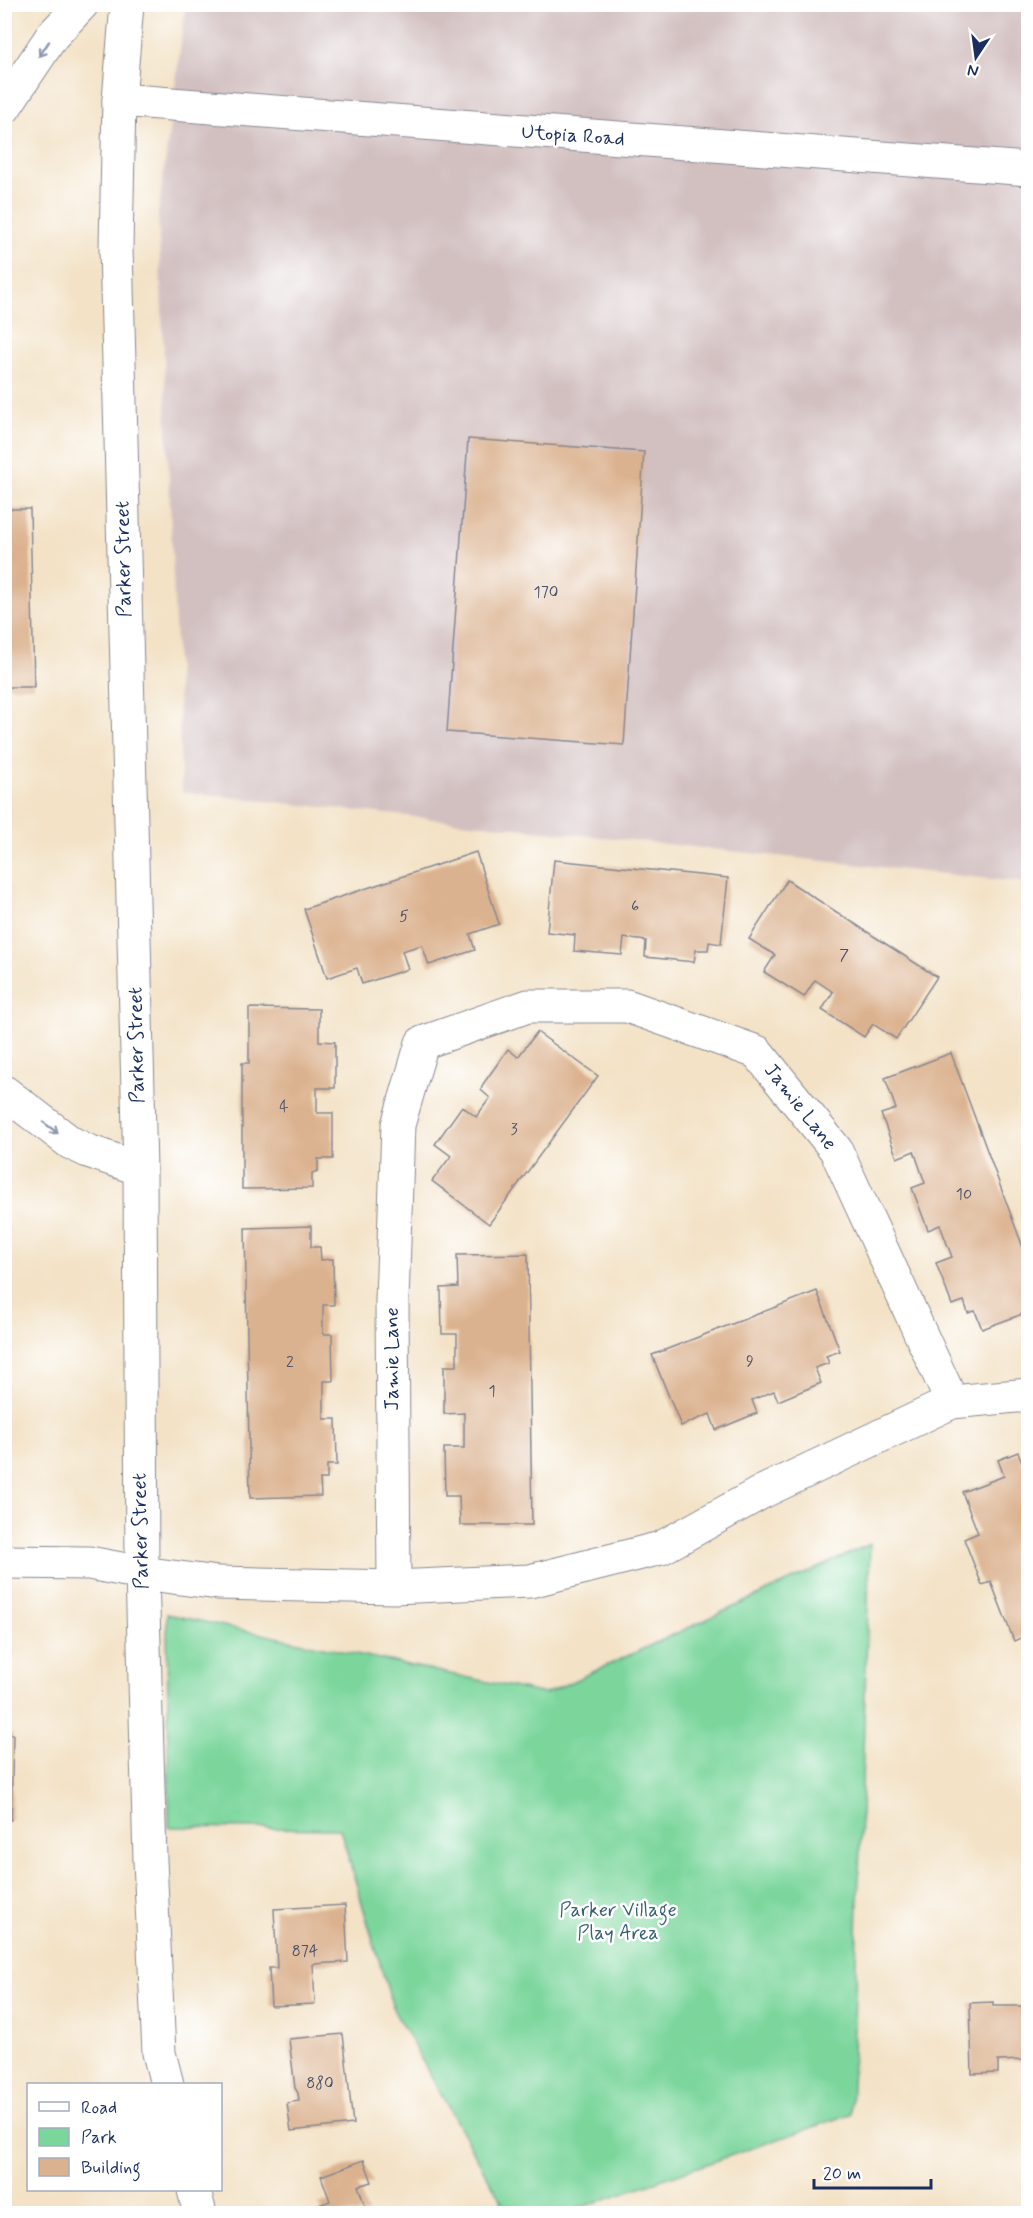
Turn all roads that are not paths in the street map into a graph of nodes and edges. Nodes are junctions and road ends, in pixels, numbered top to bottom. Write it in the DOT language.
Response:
graph roads {
  1 [pos="82,4"];
  2 [pos="127,4"];
  3 [pos="119,100"];
  4 [pos="4,108"];
  5 [pos="1029,169"];
  6 [pos="4,1092"];
  7 [pos="140,1169"];
  8 [pos="1029,1395"];
  9 [pos="952,1402"];
  10 [pos="4,1562"];
  11 [pos="142,1573"];
  12 [pos="394,1587"];
  13 [pos="166,2083"];
  14 [pos="194,2191"];
  15 [pos="200,2214"];
  1 -- 4 [label="street, one-way"];
  2 -- 3 [label="street, Parker Street"];
  3 -- 5 [label="street, Utopia Road"];
  3 -- 7 [label="street, Parker Street"];
  6 -- 7 [label="street, one-way"];
  7 -- 11 [label="street, Parker Street"];
  8 -- 9 [label="street"];
  9 -- 12 [label="street"];
  9 -- 12 [label="street, Jamie Lane"];
  10 -- 11 [label="street"];
  11 -- 12 [label="street"];
  11 -- 13 [label="street, Parker Street"];
  14 -- 15 [label="street"];
}
